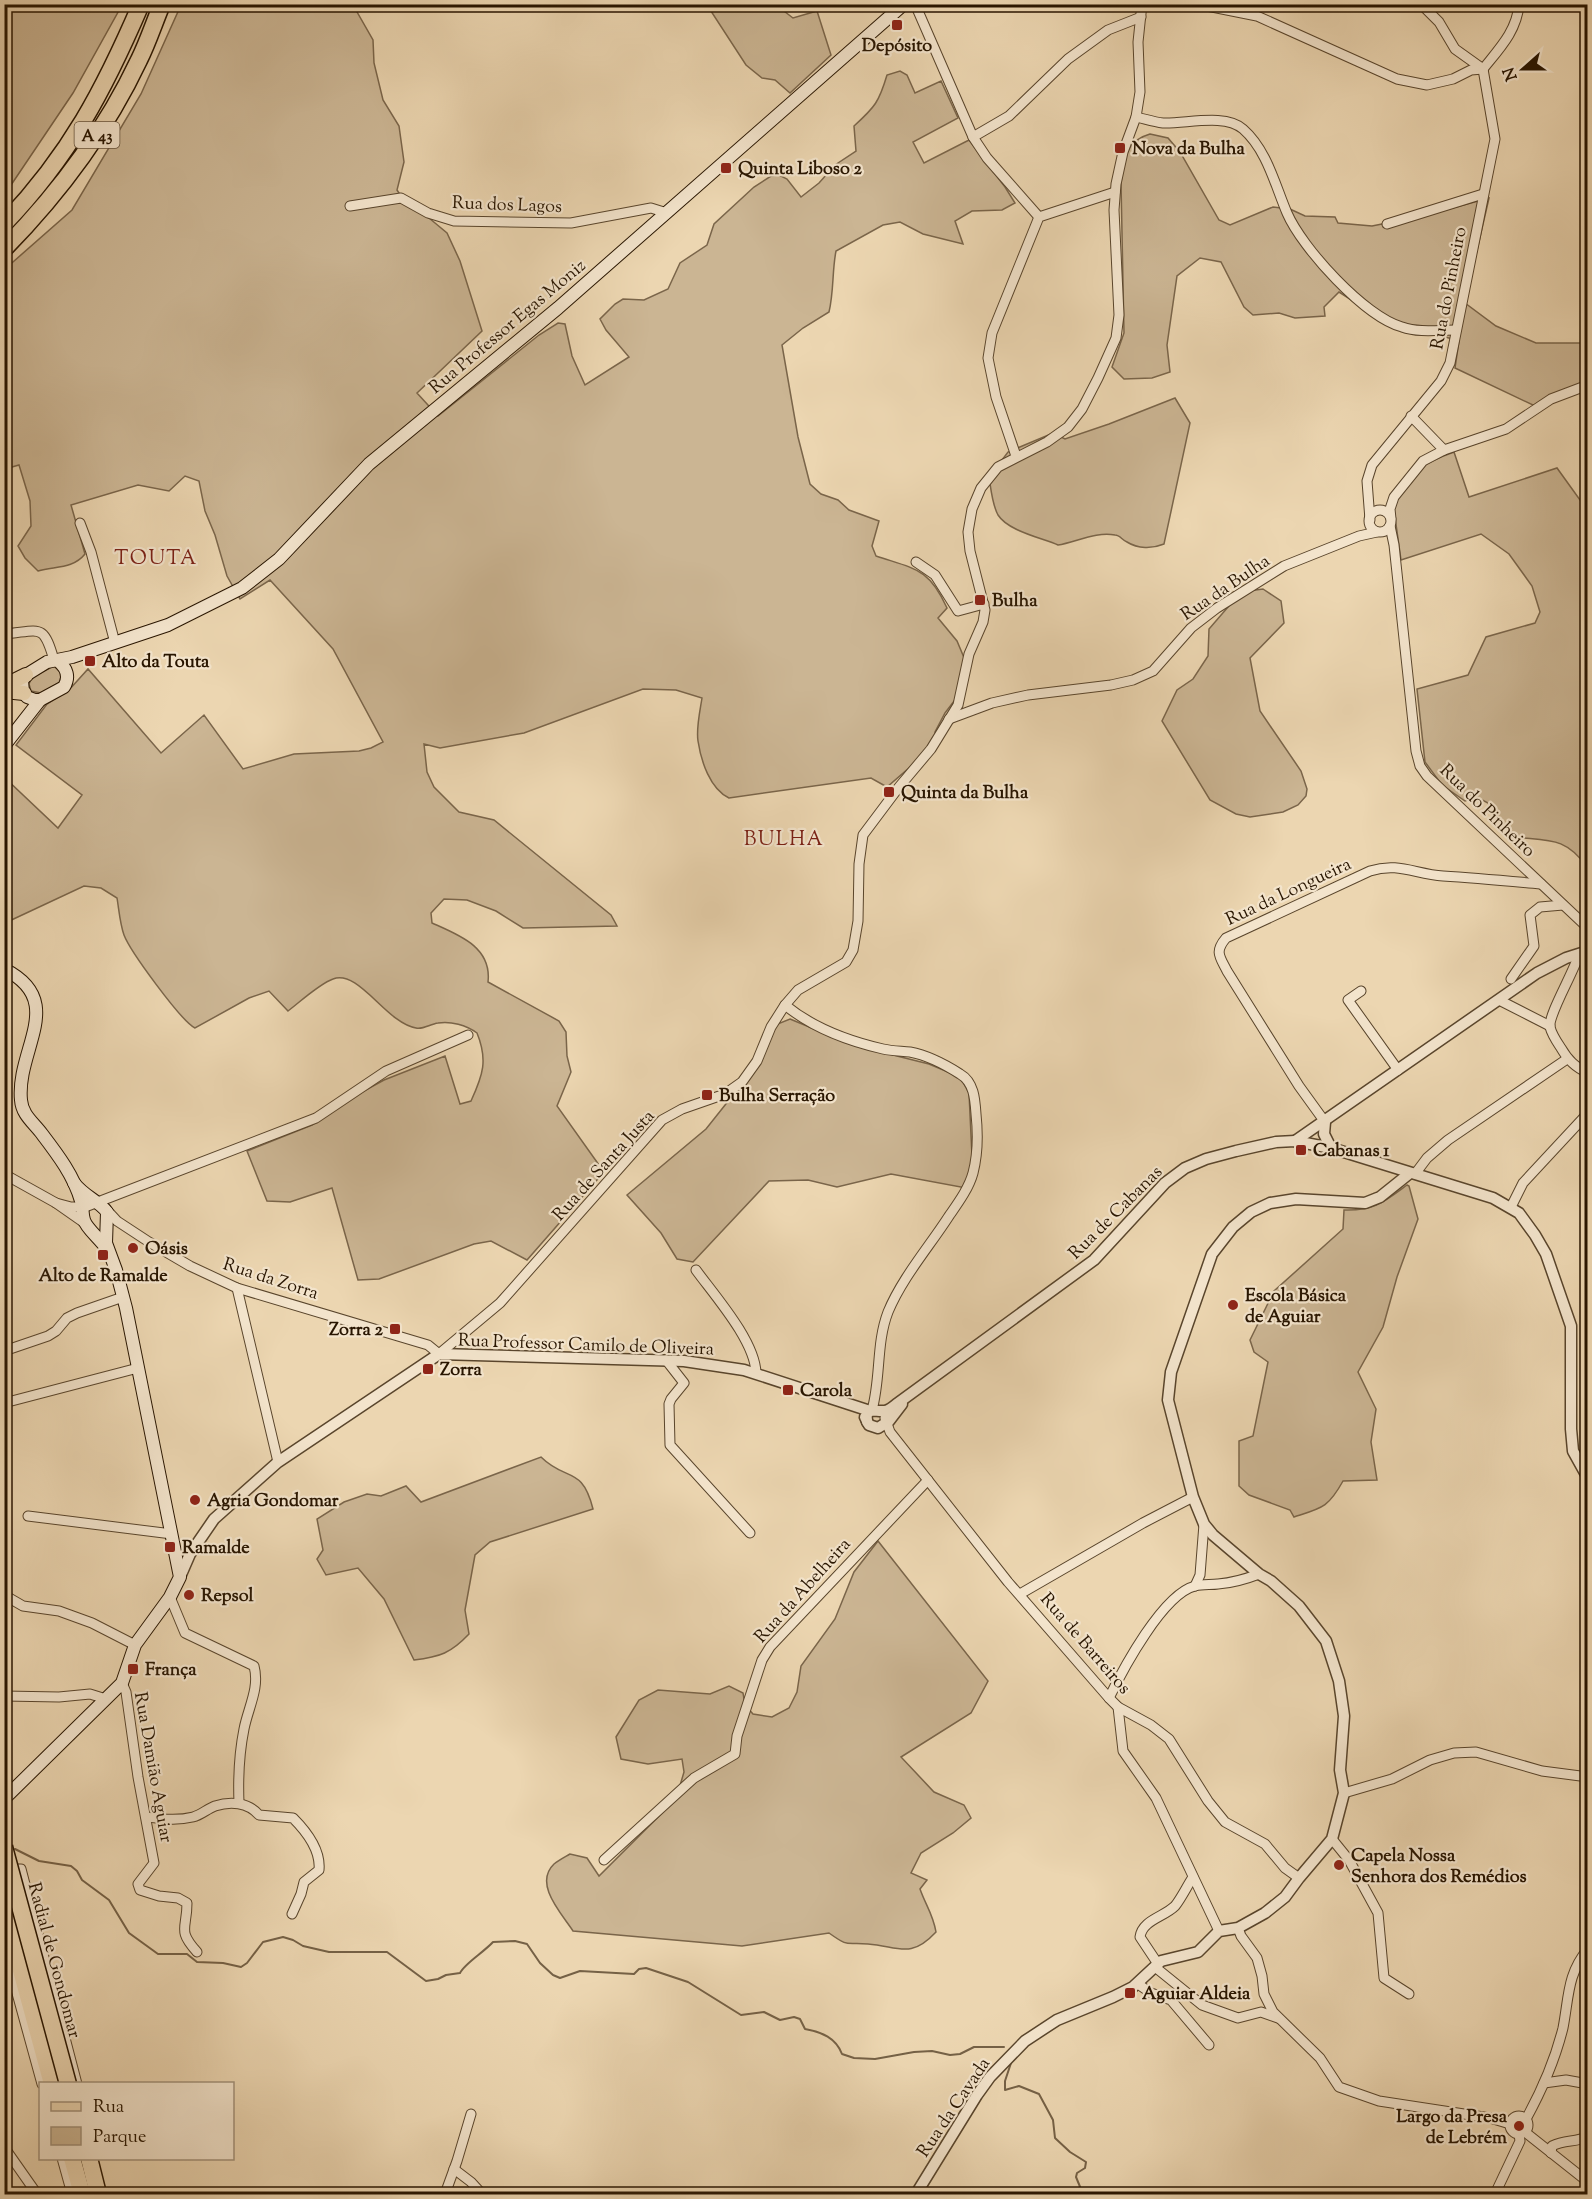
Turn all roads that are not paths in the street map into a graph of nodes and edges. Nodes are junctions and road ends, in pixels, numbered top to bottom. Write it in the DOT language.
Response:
graph roads {
  1 [pos="141,4"];
  2 [pos="162,4"];
  3 [pos="904,4"];
  4 [pos="915,4"];
  5 [pos="1142,4"];
  6 [pos="1197,4"];
  7 [pos="1421,4"];
  8 [pos="1519,4"];
  9 [pos="1141,16"];
  10 [pos="1483,69"];
  11 [pos="1136,117"];
  12 [pos="973,137"];
  13 [pos="1115,192"];
  14 [pos="1483,194"];
  15 [pos="350,206"];
  16 [pos="667,213"];
  17 [pos="1039,217"];
  18 [pos="4,224"];
  19 [pos="1387,224"];
  20 [pos="4,249"];
  21 [pos="1456,330"];
  22 [pos="1587,385"];
  23 [pos="1411,416"];
  24 [pos="1444,450"];
  25 [pos="1016,456"];
  26 [pos="1367,488"];
  27 [pos="1394,497"];
  28 [pos="1381,511"];
  29 [pos="1370,521"];
  30 [pos="80,523"];
  31 [pos="1390,523"];
  32 [pos="1378,532"];
  33 [pos="1359,536"];
  34 [pos="1394,549"];
  35 [pos="916,562"];
  36 [pos="984,604"];
  37 [pos="4,634"];
  38 [pos="115,643"];
  39 [pos="56,661"];
  40 [pos="67,674"];
  41 [pos="26,675"];
  42 [pos="4,686"];
  43 [pos="4,691"];
  44 [pos="26,695"];
  45 [pos="40,700"];
  46 [pos="948,719"];
  47 [pos="15,732"];
  48 [pos="4,746"];
  49 [pos="1541,884"];
  50 [pos="1563,905"];
  51 [pos="1587,928"];
  52 [pos="1583,952"];
  53 [pos="4,969"];
  54 [pos="1511,979"];
  55 [pos="1361,992"];
  56 [pos="1499,1000"];
  57 [pos="785,1005"];
  58 [pos="1550,1026"];
  59 [pos="468,1035"];
  60 [pos="1568,1059"];
  61 [pos="1398,1070"];
  62 [pos="1587,1073"];
  63 [pos="1587,1113"];
  64 [pos="1325,1122"];
  65 [pos="1295,1141"];
  66 [pos="1331,1148"];
  67 [pos="4,1174"];
  68 [pos="1413,1174"];
  69 [pos="74,1183"];
  70 [pos="56,1203"];
  71 [pos="1511,1208"];
  72 [pos="101,1210"];
  73 [pos="111,1258"];
  74 [pos="696,1270"];
  75 [pos="237,1288"];
  76 [pos="123,1297"];
  77 [pos="4,1351"];
  78 [pos="439,1354"];
  79 [pos="666,1360"];
  80 [pos="138,1368"];
  81 [pos="756,1373"];
  82 [pos="4,1403"];
  83 [pos="856,1408"];
  84 [pos="881,1417"];
  85 [pos="278,1462"];
  86 [pos="1587,1478"];
  87 [pos="928,1480"];
  88 [pos="1193,1497"];
  89 [pos="28,1516"];
  90 [pos="1204,1524"];
  91 [pos="750,1533"];
  92 [pos="172,1534"];
  93 [pos="1259,1574"];
  94 [pos="180,1577"];
  95 [pos="1195,1586"];
  96 [pos="1020,1594"];
  97 [pos="4,1595"];
  98 [pos="170,1597"];
  99 [pos="135,1645"];
  100 [pos="122,1683"];
  101 [pos="4,1696"];
  102 [pos="1109,1698"];
  103 [pos="106,1699"];
  104 [pos="1118,1707"];
  105 [pos="1587,1777"];
  106 [pos="1344,1793"];
  107 [pos="4,1798"];
  108 [pos="239,1803"];
  109 [pos="146,1817"];
  110 [pos="1332,1839"];
  111 [pos="4,1847"];
  112 [pos="604,1860"];
  113 [pos="4,1869"];
  114 [pos="1193,1876"];
  115 [pos="1299,1878"];
  116 [pos="4,1908"];
  117 [pos="292,1914"];
  118 [pos="1238,1928"];
  119 [pos="1218,1931"];
  120 [pos="4,1946"];
  121 [pos="1587,1948"];
  122 [pos="197,1952"];
  123 [pos="1157,1966"];
  124 [pos="1138,1983"];
  125 [pos="1409,1994"];
  126 [pos="1280,2019"];
  127 [pos="1209,2045"];
  128 [pos="41,2082"];
  129 [pos="51,2082"];
  130 [pos="67,2082"];
  131 [pos="76,2082"];
  132 [pos="1544,2083"];
  133 [pos="1587,2084"];
  134 [pos="471,2114"];
  135 [pos="1526,2119"];
  136 [pos="1510,2124"];
  137 [pos="1522,2133"];
  138 [pos="1587,2136"];
  139 [pos="4,2147"];
  140 [pos="1551,2153"];
  141 [pos="63,2160"];
  142 [pos="73,2160"];
  143 [pos="90,2160"];
  144 [pos="98,2160"];
  145 [pos="454,2169"];
  146 [pos="1587,2182"];
  147 [pos="37,2194"];
  148 [pos="72,2194"];
  149 [pos="82,2194"];
  150 [pos="98,2194"];
  151 [pos="106,2194"];
  152 [pos="445,2194"];
  153 [pos="482,2194"];
  154 [pos="916,2194"];
  155 [pos="1495,2194"];
  1 -- 18 [label="highway, A 43"];
  2 -- 20 [label="highway, A 43"];
  3 -- 16 [label="main road, Rua Professor Egas Moniz"];
  4 -- 12 [label="street"];
  5 -- 9 [label="street"];
  6 -- 10 [label="street"];
  7 -- 10 [label="street"];
  8 -- 10 [label="street"];
  9 -- 11 [label="street"];
  9 -- 12 [label="street"];
  10 -- 14 [label="street, Rua do Pinheiro"];
  11 -- 13 [label="street"];
  11 -- 21 [label="street"];
  12 -- 17 [label="street"];
  13 -- 17 [label="street"];
  13 -- 25 [label="street"];
  14 -- 19 [label="street"];
  14 -- 21 [label="street, Rua do Pinheiro"];
  15 -- 16 [label="street, Rua dos Lagos"];
  16 -- 38 [label="main road, Rua Professor Egas Moniz"];
  17 -- 25 [label="street"];
  21 -- 23 [label="street, Rua do Pinheiro"];
  22 -- 24 [label="street"];
  23 -- 24 [label="street"];
  23 -- 26 [label="street, Rua do Pinheiro"];
  24 -- 27 [label="street"];
  25 -- 36 [label="street"];
  26 -- 28 [label="street"];
  26 -- 29 [label="street, Rua do Pinheiro"];
  27 -- 28 [label="street"];
  27 -- 31 [label="street, Rua do Pinheiro"];
  28 -- 29 [label="street"];
  28 -- 31 [label="street"];
  29 -- 32 [label="street"];
  29 -- 33 [label="street, Rua da Bulha"];
  30 -- 38 [label="street"];
  31 -- 32 [label="street"];
  31 -- 34 [label="street, Rua do Pinheiro"];
  32 -- 33 [label="street, Rua da Bulha"];
  32 -- 34 [label="street"];
  33 -- 46 [label="street, Rua da Bulha"];
  34 -- 49 [label="street, Rua do Pinheiro"];
  35 -- 36 [label="street"];
  36 -- 46 [label="street, Rua de Santa Justa"];
  37 -- 39 [label="street"];
  38 -- 39 [label="main road, Rua Professor Egas Moniz"];
  38 -- 40 [label="main road, Rua Professor Egas Moniz"];
  39 -- 40 [label="main road"];
  39 -- 41 [label="main road"];
  40 -- 45 [label="main road"];
  41 -- 42 [label="main road"];
  41 -- 44 [label="main road"];
  43 -- 44 [label="main road"];
  44 -- 45 [label="main road"];
  44 -- 47 [label="main road"];
  45 -- 47 [label="main road"];
  46 -- 57 [label="street, Rua de Santa Justa"];
  47 -- 48 [label="main road"];
  49 -- 50 [label="street, Rua do Pinheiro"];
  49 -- 64 [label="street, Rua da Longueira"];
  50 -- 51 [label="street, Rua do Pinheiro"];
  50 -- 54 [label="street"];
  52 -- 56 [label="street"];
  52 -- 58 [label="street"];
  53 -- 69 [label="main road"];
  55 -- 61 [label="street"];
  56 -- 58 [label="street"];
  56 -- 61 [label="street"];
  57 -- 78 [label="street, Rua de Santa Justa"];
  57 -- 84 [label="street"];
  58 -- 60 [label="street"];
  59 -- 72 [label="street"];
  60 -- 62 [label="street"];
  60 -- 68 [label="street"];
  61 -- 64 [label="street"];
  63 -- 71 [label="street"];
  64 -- 65 [label="street"];
  64 -- 66 [label="street"];
  65 -- 66 [label="street, Rua de Cabanas"];
  65 -- 84 [label="street, Rua de Cabanas"];
  66 -- 68 [label="street, Rua de Cabanas"];
  67 -- 70 [label="street"];
  68 -- 71 [label="street, Rua de Cabanas"];
  68 -- 88 [label="street"];
  69 -- 70 [label="street"];
  69 -- 72 [label="main road"];
  69 -- 72 [label="main road"];
  70 -- 72 [label="street, Rua da Zorra"];
  70 -- 72 [label="street"];
  71 -- 86 [label="street"];
  72 -- 73 [label="main road"];
  72 -- 73 [label="main road"];
  72 -- 75 [label="street, Rua da Zorra"];
  73 -- 76 [label="main road"];
  74 -- 81 [label="street"];
  75 -- 78 [label="street, Rua da Zorra"];
  75 -- 85 [label="street"];
  76 -- 77 [label="street"];
  76 -- 80 [label="main road"];
  78 -- 79 [label="street, Rua Professor Camilo de Oliveira"];
  78 -- 85 [label="street, Rua Professor Camilo de Oliveira"];
  79 -- 81 [label="street, Rua Professor Camilo de Oliveira"];
  79 -- 91 [label="street"];
  80 -- 82 [label="street"];
  80 -- 92 [label="main road"];
  81 -- 83 [label="street, Rua Professor Camilo de Oliveira"];
  83 -- 84 [label="street, Rua Professor Camilo de Oliveira"];
  83 -- 84 [label="street"];
  84 -- 87 [label="street, Rua de Barreiros"];
  85 -- 94 [label="street, Rua Professor Camilo de Oliveira"];
  87 -- 96 [label="street, Rua de Barreiros"];
  87 -- 112 [label="street, Rua da Abelheira"];
  88 -- 90 [label="street"];
  88 -- 96 [label="street"];
  89 -- 92 [label="street"];
  90 -- 93 [label="street"];
  90 -- 95 [label="street"];
  92 -- 94 [label="main road"];
  93 -- 95 [label="street"];
  93 -- 106 [label="street"];
  94 -- 98 [label="main road"];
  95 -- 102 [label="street"];
  96 -- 102 [label="street, Rua de Barreiros"];
  97 -- 99 [label="street"];
  98 -- 99 [label="main road"];
  98 -- 108 [label="street"];
  99 -- 100 [label="main road"];
  100 -- 103 [label="main road"];
  100 -- 109 [label="street, Rua Damião Aguiar"];
  101 -- 103 [label="street"];
  102 -- 104 [label="street, Rua de Barreiros"];
  103 -- 107 [label="main road"];
  104 -- 114 [label="street"];
  104 -- 115 [label="street, Rua de Barreiros"];
  105 -- 106 [label="street"];
  106 -- 110 [label="street"];
  108 -- 109 [label="street"];
  108 -- 117 [label="street"];
  109 -- 122 [label="street, Rua Damião Aguiar"];
  110 -- 115 [label="street"];
  110 -- 125 [label="street"];
  111 -- 130 [label="highway, Radial de Gondomar, bridge"];
  113 -- 131 [label="street"];
  114 -- 119 [label="street"];
  114 -- 123 [label="street"];
  115 -- 118 [label="street"];
  116 -- 129 [label="highway, Radial de Gondomar"];
  118 -- 119 [label="street"];
  118 -- 126 [label="street"];
  119 -- 123 [label="street"];
  120 -- 128 [label="street"];
  121 -- 132 [label="street"];
  123 -- 124 [label="street, Rua da Cavada"];
  123 -- 126 [label="street"];
  124 -- 127 [label="street"];
  124 -- 154 [label="street, Rua da Cavada"];
  126 -- 136 [label="street"];
  132 -- 133 [label="street"];
  132 -- 135 [label="street"];
  134 -- 145 [label="street"];
  135 -- 136 [label="street"];
  135 -- 137 [label="street"];
  136 -- 137 [label="street"];
  137 -- 140 [label="street"];
  137 -- 155 [label="street"];
  138 -- 140 [label="street"];
  139 -- 147 [label="street"];
  140 -- 146 [label="street"];
  141 -- 148 [label="street"];
  142 -- 149 [label="highway"];
  143 -- 150 [label="highway"];
  144 -- 151 [label="street"];
  145 -- 152 [label="street"];
  145 -- 153 [label="street"];
}
